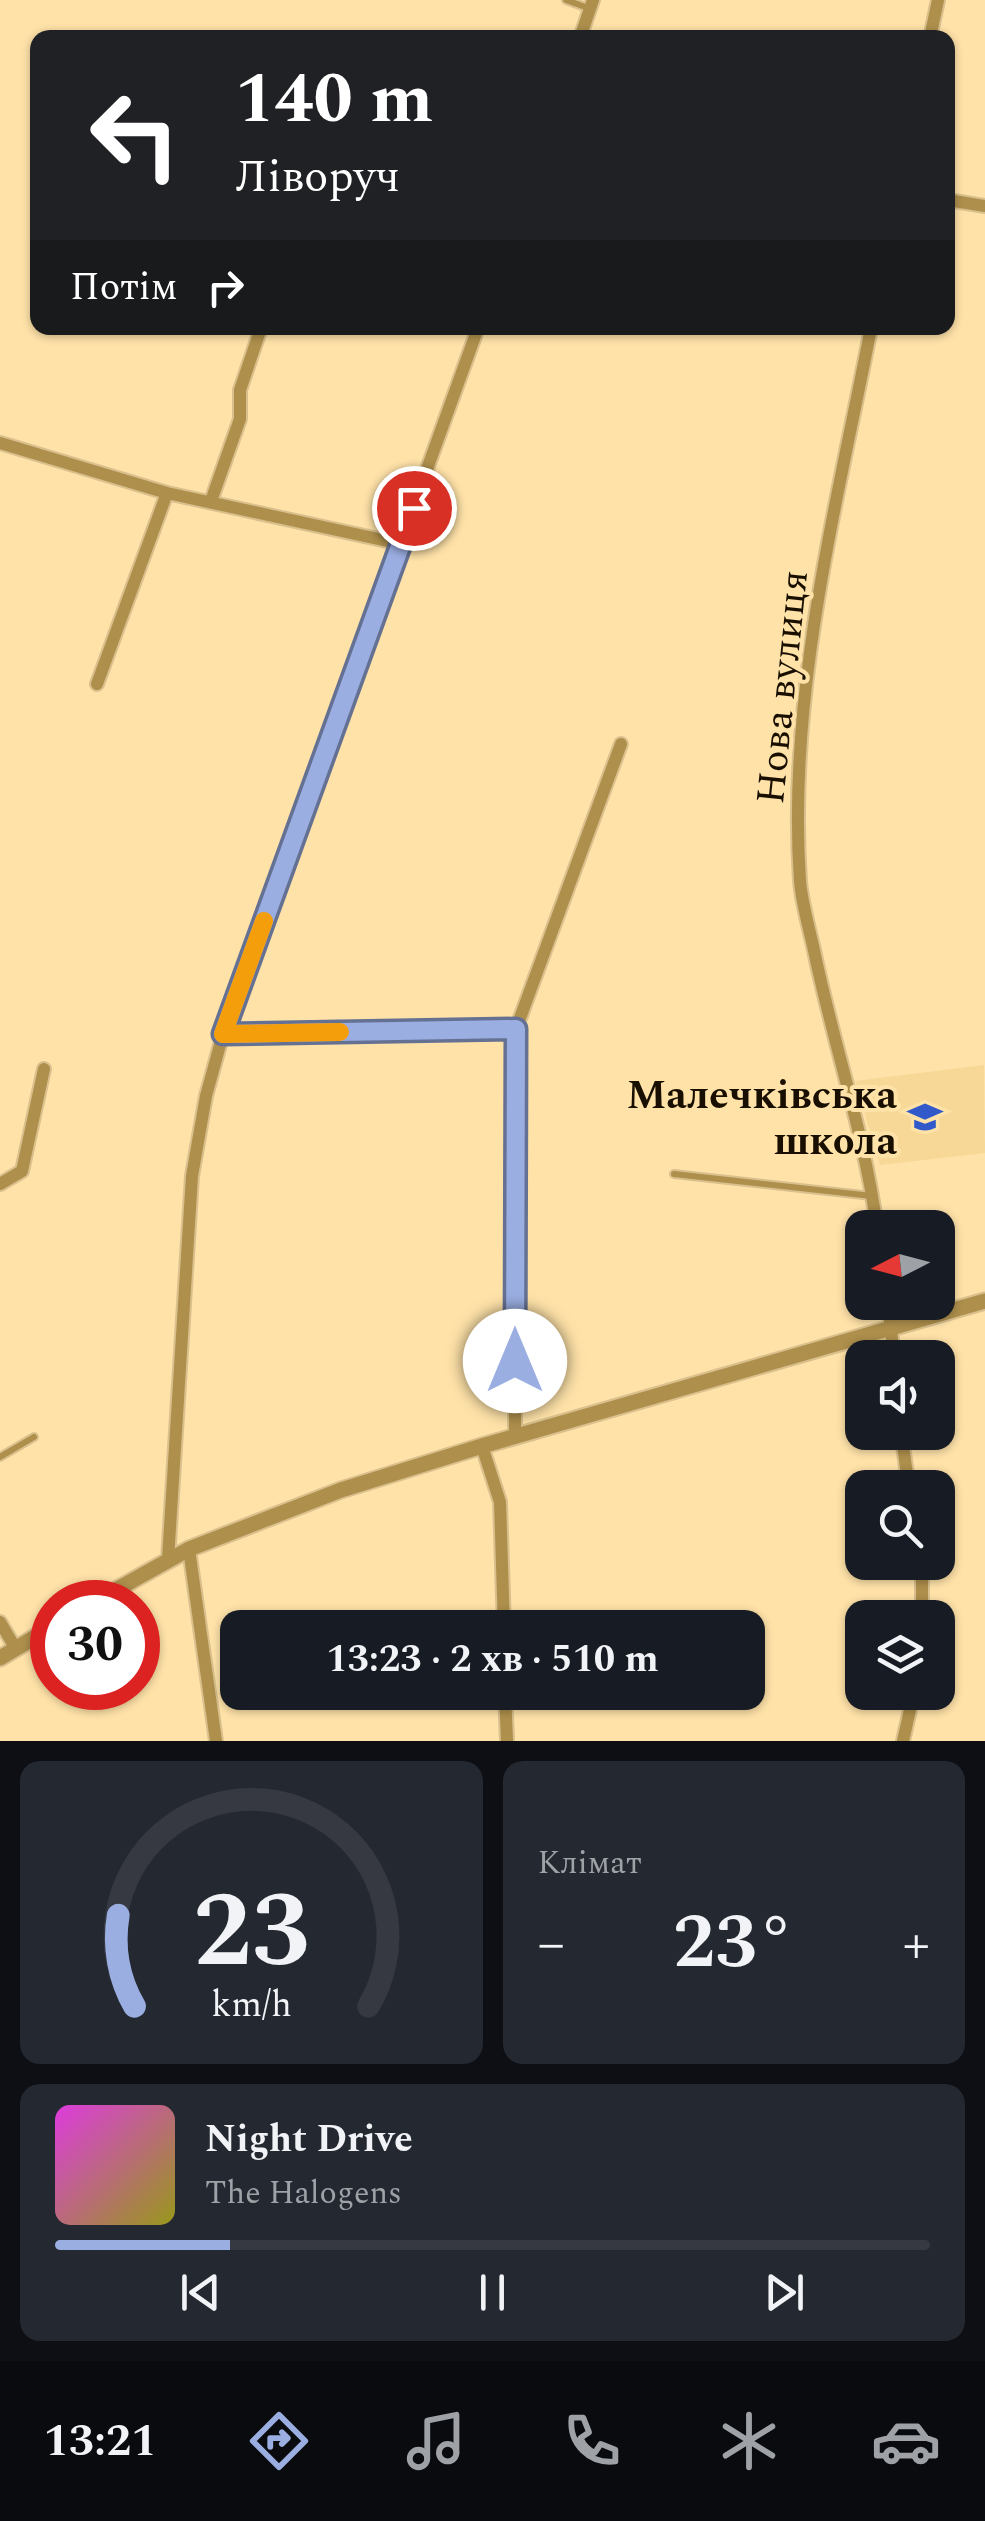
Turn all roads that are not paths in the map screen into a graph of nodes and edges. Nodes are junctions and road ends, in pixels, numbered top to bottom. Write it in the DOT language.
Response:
graph roads {
  1 [pos="566,0"];
  2 [pos="938,0"];
  3 [pos="592,4"];
  4 [pos="583,30"];
  5 [pos="932,30"];
  6 [pos="955,201"];
  7 [pos="985,206"];
  8 [pos="259,335"];
  9 [pos="476,335"];
  10 [pos="870,335"];
  11 [pos="0,444"];
  12 [pos="167,492"];
  13 [pos="211,501"];
  14 [pos="401,544"];
  15 [pos="97,684"];
  16 [pos="621,744"];
  17 [pos="516,1029"];
  18 [pos="223,1034"];
  19 [pos="44,1069"];
  20 [pos="674,1174"];
  21 [pos="0,1184"];
  22 [pos="873,1196"];
  23 [pos="875,1210"];
  24 [pos="985,1301"];
  25 [pos="891,1320"];
  26 [pos="892,1328"];
  27 [pos="893,1340"];
  28 [pos="34,1437"];
  29 [pos="515,1437"];
  30 [pos="482,1446"];
  31 [pos="0,1458"];
  32 [pos="189,1549"];
  33 [pos="168,1559"];
  34 [pos="132,1580"];
  35 [pos="503,1610"];
  36 [pos="0,1622"];
  37 [pos="30,1640"];
  38 [pos="16,1649"];
  39 [pos="0,1658"];
  40 [pos="506,1710"];
  41 [pos="910,1710"];
  42 [pos="216,1741"];
  43 [pos="507,1741"];
  44 [pos="903,1741"];
  1 -- 3 [label="lane"];
  2 -- 5 [label="street"];
  3 -- 4 [label="street"];
  6 -- 7 [label="street"];
  8 -- 13 [label="street"];
  9 -- 14 [label="street"];
  10 -- 22 [label="street, Нова вулиця"];
  11 -- 12 [label="street"];
  12 -- 13 [label="street"];
  12 -- 15 [label="street"];
  13 -- 14 [label="street"];
  14 -- 18 [label="street"];
  16 -- 17 [label="street"];
  17 -- 18 [label="street"];
  17 -- 29 [label="street"];
  18 -- 33 [label="street"];
  19 -- 21 [label="street"];
  20 -- 22 [label="lane"];
  22 -- 23 [label="street, Нова вулиця"];
  24 -- 26 [label="street"];
  25 -- 26 [label="street"];
  26 -- 27 [label="street"];
  26 -- 29 [label="street"];
  28 -- 31 [label="lane"];
  29 -- 30 [label="street"];
  30 -- 32 [label="street"];
  30 -- 35 [label="street"];
  32 -- 33 [label="street"];
  32 -- 42 [label="street"];
  33 -- 34 [label="street"];
  36 -- 38 [label="street"];
  37 -- 38 [label="street"];
  38 -- 39 [label="street"];
  40 -- 43 [label="street"];
  41 -- 44 [label="street"];
}
